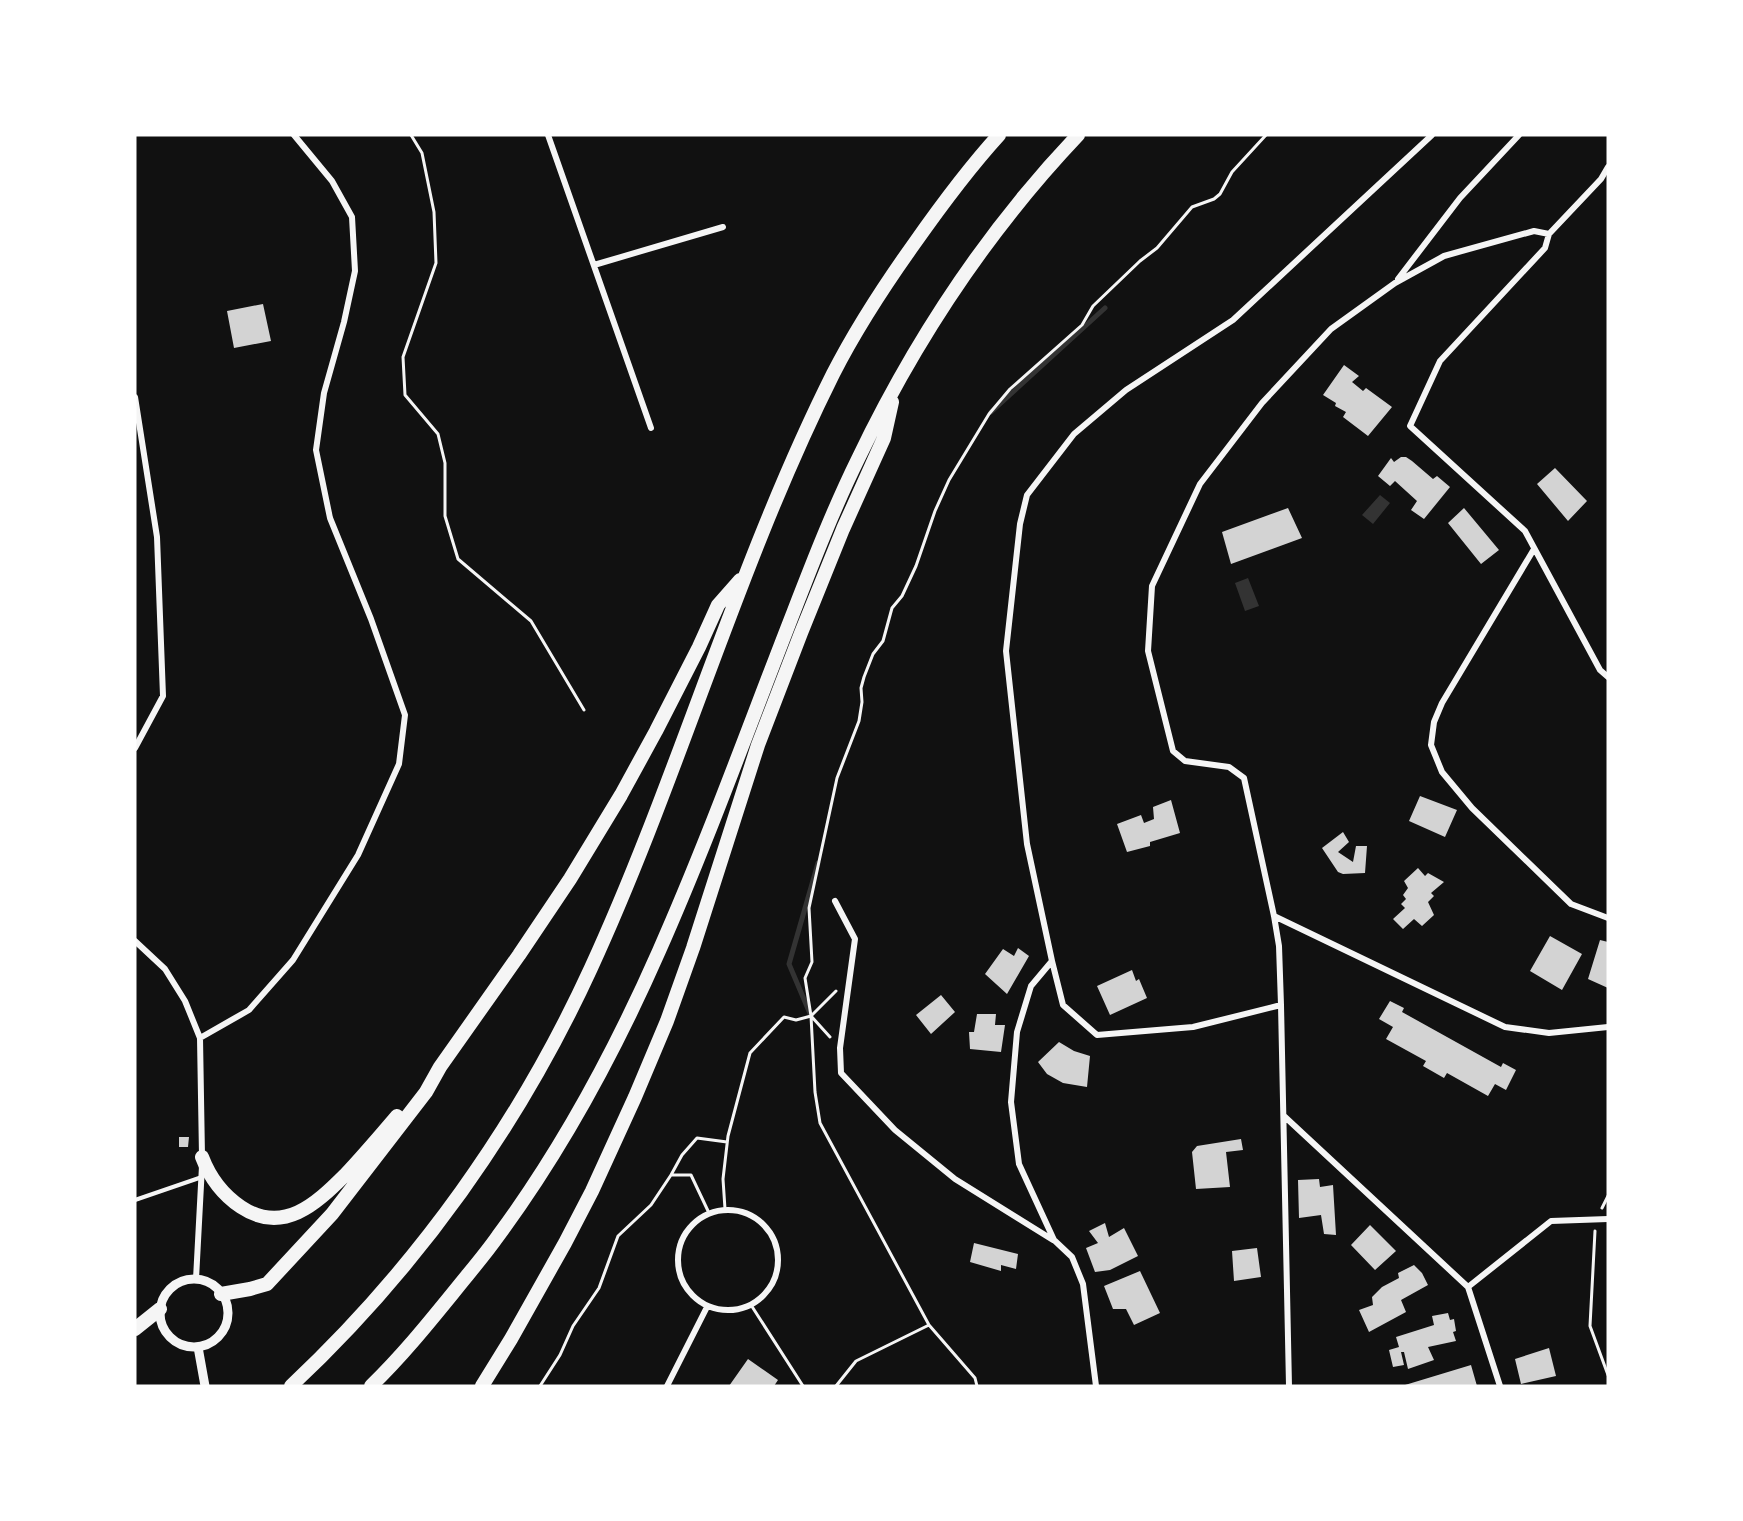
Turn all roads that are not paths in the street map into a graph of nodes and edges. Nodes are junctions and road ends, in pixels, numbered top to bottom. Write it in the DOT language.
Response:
graph roads {
  1 [pos="294,135"];
  2 [pos="548,135"];
  3 [pos="999,135"];
  4 [pos="1078,135"];
  5 [pos="1432,135"];
  6 [pos="1519,135"];
  7 [pos="1608,167"];
  8 [pos="723,227"];
  9 [pos="1549,234"];
  10 [pos="594,265"];
  11 [pos="1395,284"];
  12 [pos="896,385"];
  13 [pos="135,397"];
  14 [pos="651,428"];
  15 [pos="1534,549"];
  16 [pos="746,574"];
  17 [pos="1608,676"];
  18 [pos="135,748"];
  19 [pos="835,901"];
  20 [pos="1274,916"];
  21 [pos="1608,918"];
  22 [pos="135,941"];
  23 [pos="1052,961"];
  24 [pos="1281,1005"];
  25 [pos="1608,1027"];
  26 [pos="200,1038"];
  27 [pos="440,1067"];
  28 [pos="1284,1116"];
  29 [pos="202,1157"];
  30 [pos="203,1176"];
  31 [pos="135,1200"];
  32 [pos="1608,1219"];
  33 [pos="1054,1240"];
  34 [pos="196,1279"];
  35 [pos="1468,1287"];
  36 [pos="221,1294"];
  37 [pos="707,1307"];
  38 [pos="160,1309"];
  39 [pos="135,1329"];
  40 [pos="198,1347"];
  41 [pos="205,1386"];
  42 [pos="291,1386"];
  43 [pos="371,1386"];
  44 [pos="482,1386"];
  45 [pos="667,1386"];
  46 [pos="1096,1386"];
  47 [pos="1289,1386"];
  48 [pos="1500,1386"];
  1 -- 26 [label="street"];
  2 -- 10 [label="street"];
  3 -- 16 [label="highway"];
  4 -- 12 [label="highway"];
  5 -- 23 [label="street"];
  6 -- 11 [label="street"];
  7 -- 9 [label="street"];
  8 -- 10 [label="street"];
  9 -- 11 [label="street"];
  9 -- 15 [label="street"];
  10 -- 14 [label="street"];
  11 -- 20 [label="street"];
  12 -- 43 [label="highway"];
  12 -- 44 [label="highway"];
  13 -- 18 [label="street"];
  15 -- 17 [label="street"];
  15 -- 21 [label="street"];
  16 -- 27 [label="highway"];
  16 -- 42 [label="highway"];
  19 -- 33 [label="street"];
  20 -- 24 [label="street"];
  20 -- 25 [label="street"];
  22 -- 26 [label="street"];
  23 -- 24 [label="street"];
  23 -- 33 [label="street"];
  24 -- 28 [label="street"];
  26 -- 29 [label="street"];
  27 -- 29 [label="highway"];
  27 -- 36 [label="highway"];
  28 -- 35 [label="street"];
  28 -- 47 [label="street"];
  29 -- 30 [label="street"];
  30 -- 31 [label="lane"];
  30 -- 34 [label="street"];
  32 -- 35 [label="street"];
  33 -- 46 [label="street"];
  34 -- 36 [label="street"];
  34 -- 38 [label="street"];
  35 -- 48 [label="street"];
  36 -- 40 [label="street"];
  37 -- 37 [label="street"];
  37 -- 45 [label="street"];
  38 -- 39 [label="highway"];
  38 -- 40 [label="street"];
  40 -- 41 [label="street"];
}
